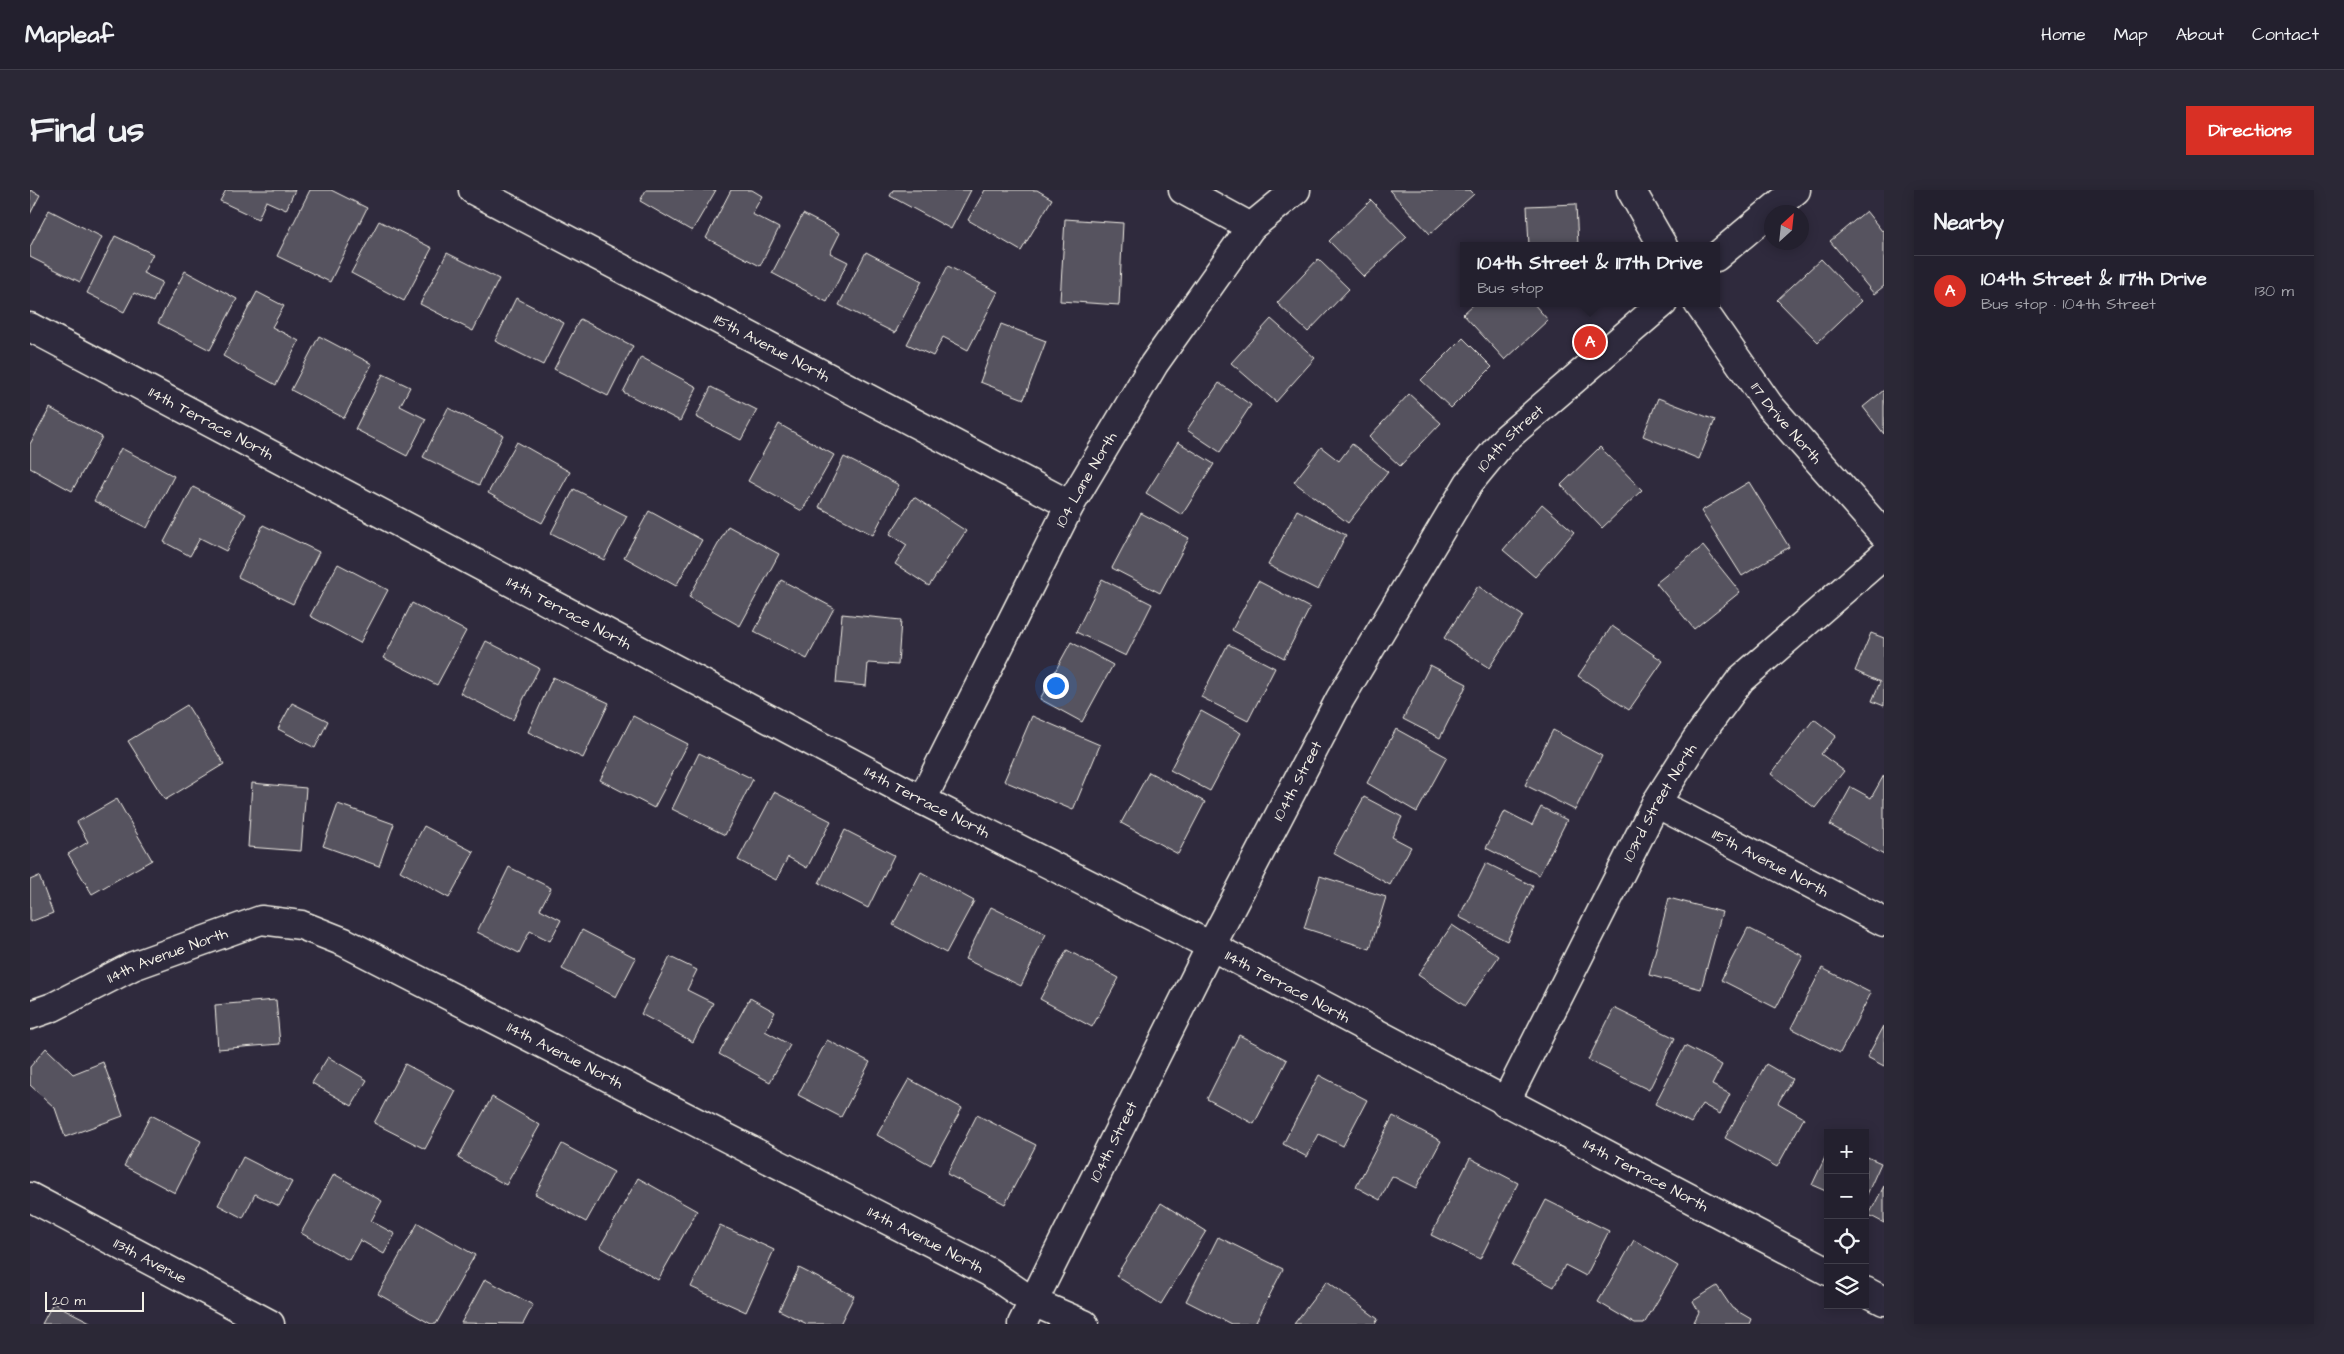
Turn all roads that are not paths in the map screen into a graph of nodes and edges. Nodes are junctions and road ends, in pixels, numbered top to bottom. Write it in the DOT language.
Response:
graph roads {
  1 [pos="473,190"];
  2 [pos="1183,190"];
  3 [pos="1296,190"];
  4 [pos="1632,190"];
  5 [pos="1796,190"];
  6 [pos="1251,227"];
  7 [pos="1661,242"];
  8 [pos="1720,255"];
  9 [pos="1658,307"];
  10 [pos="1701,307"];
  11 [pos="30,327"];
  12 [pos="1070,505"];
  13 [pos="1884,535"];
  14 [pos="1884,555"];
  15 [pos="922,800"];
  16 [pos="1656,803"];
  17 [pos="1884,922"];
  18 [pos="1211,946"];
  19 [pos="30,1015"];
  20 [pos="1505,1103"];
  21 [pos="30,1197"];
  22 [pos="1824,1269"];
  23 [pos="1869,1293"];
  24 [pos="1884,1301"];
  25 [pos="1027,1313"];
  26 [pos="270,1324"];
  27 [pos="1084,1324"];
  1 -- 12 [label="street, 115th Avenue North"];
  2 -- 6 [label="street"];
  3 -- 6 [label="street, 104 Lane North"];
  4 -- 7 [label="street"];
  5 -- 8 [label="street"];
  6 -- 12 [label="street, 104 Lane North"];
  9 -- 18 [label="street, 104th Street"];
  10 -- 13 [label="street, 117 Drive North"];
  11 -- 15 [label="street, 114th Terrace North"];
  12 -- 15 [label="street, 104 Lane North"];
  14 -- 16 [label="street, 103rd Street North"];
  15 -- 18 [label="street, 114th Terrace North"];
  16 -- 17 [label="street, 115th Avenue North"];
  16 -- 20 [label="street, 103rd Street North"];
  18 -- 20 [label="street, 114th Terrace North"];
  18 -- 25 [label="street, 104th Street"];
  19 -- 25 [label="street, 114th Avenue North"];
  20 -- 22 [label="street, 114th Terrace North"];
  21 -- 26 [label="street, 113th Avenue"];
  23 -- 24 [label="street"];
  25 -- 27 [label="street, 114th Avenue North"];
}
